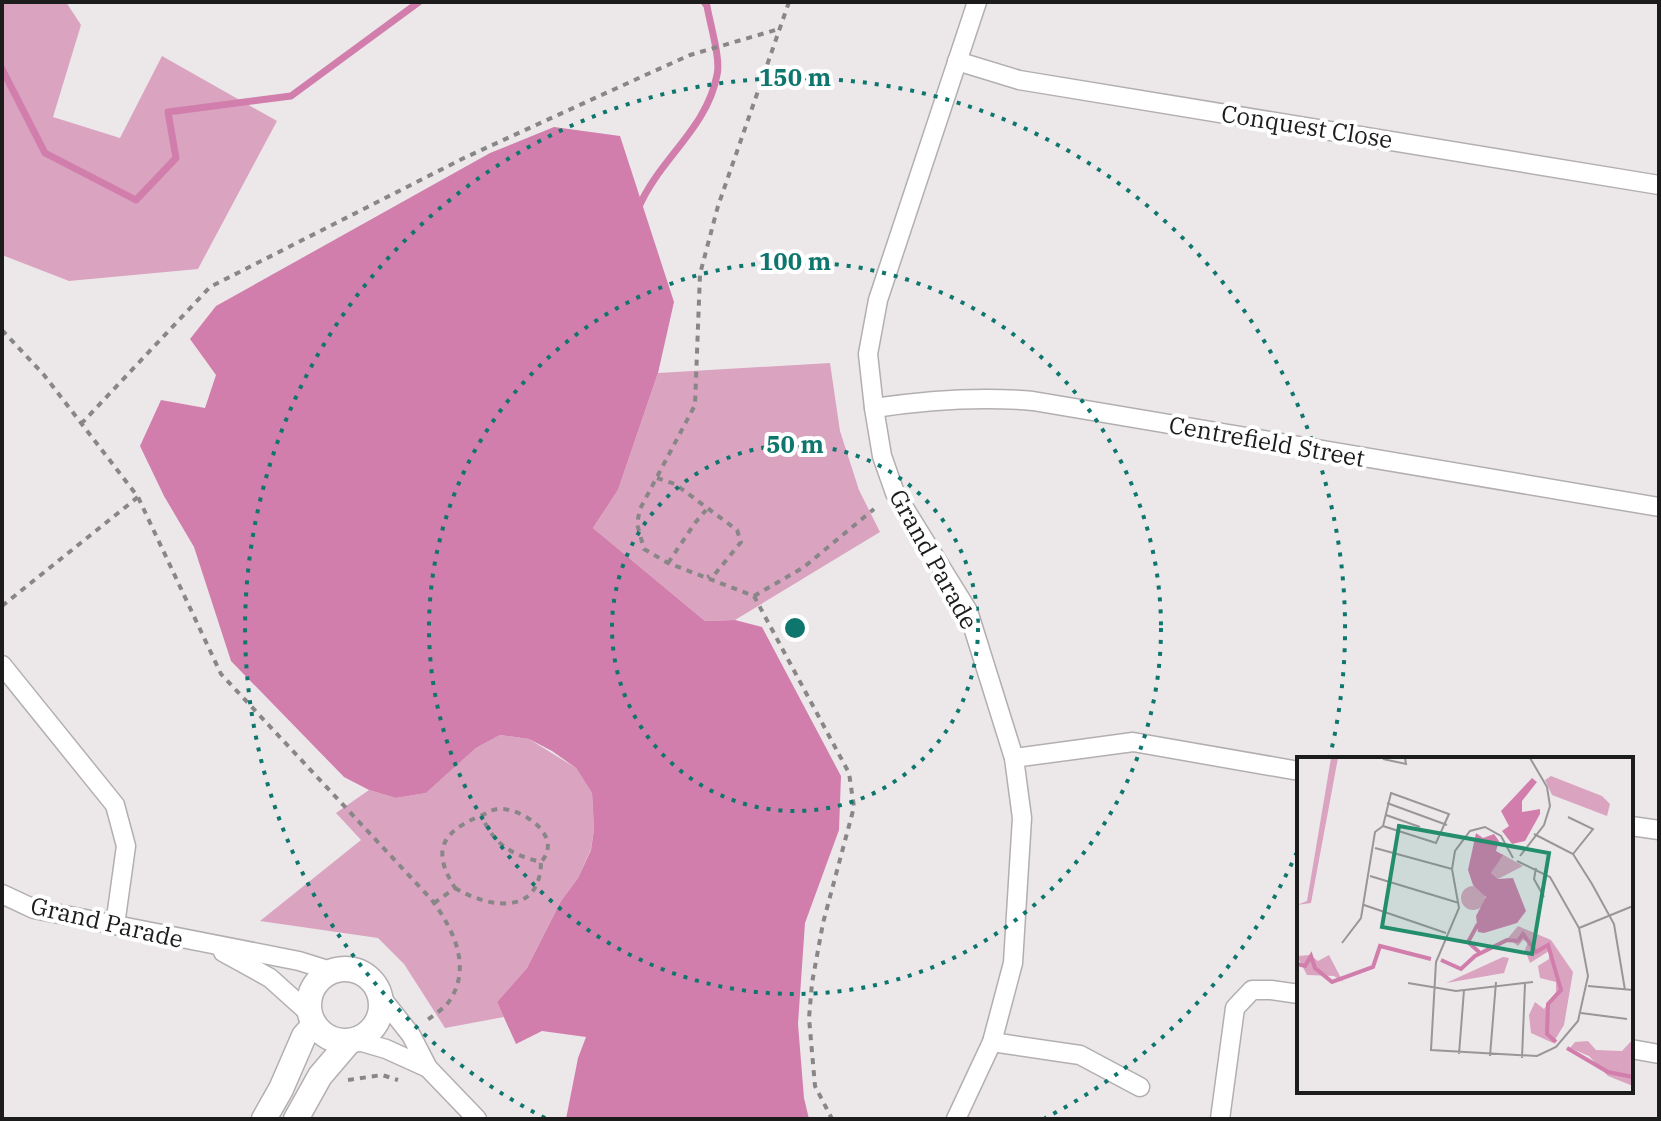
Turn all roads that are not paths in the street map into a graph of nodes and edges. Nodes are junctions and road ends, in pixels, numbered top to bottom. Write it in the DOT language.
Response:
graph roads {
  1 [pos="977,2"];
  2 [pos="957,61"];
  3 [pos="1659,185"];
  4 [pos="874,408"];
  5 [pos="1659,507"];
  6 [pos="2,665"];
  7 [pos="1014,758"];
  8 [pos="1297,771"];
  9 [pos="1633,826"];
  10 [pos="1659,830"];
  11 [pos="2,894"];
  12 [pos="115,925"];
  13 [pos="214,946"];
  14 [pos="331,971"];
  15 [pos="1297,994"];
  16 [pos="381,997"];
  17 [pos="312,1019"];
  18 [pos="352,1041"];
  19 [pos="992,1042"];
  20 [pos="1633,1049"];
  21 [pos="1659,1054"];
  22 [pos="428,1068"];
  23 [pos="1140,1087"];
  24 [pos="264,1119"];
  25 [pos="296,1119"];
  26 [pos="477,1119"];
  27 [pos="956,1119"];
  28 [pos="1220,1119"];
  1 -- 2 [label="street, Grand Parade"];
  2 -- 3 [label="street, Conquest Close"];
  2 -- 4 [label="street, Grand Parade"];
  4 -- 5 [label="street, Centrefield Street"];
  4 -- 7 [label="street, Grand Parade"];
  6 -- 12 [label="street"];
  7 -- 8 [label="street"];
  7 -- 19 [label="street, Grand Parade"];
  9 -- 10 [label="street"];
  11 -- 12 [label="street, Grand Parade"];
  12 -- 13 [label="street, Grand Parade"];
  13 -- 14 [label="street, Grand Parade"];
  13 -- 17 [label="street, Grand Parade"];
  14 -- 16 [label="street"];
  14 -- 17 [label="street"];
  15 -- 28 [label="street"];
  16 -- 18 [label="street"];
  16 -- 22 [label="street"];
  17 -- 18 [label="street"];
  17 -- 24 [label="street"];
  18 -- 22 [label="street"];
  18 -- 25 [label="street"];
  19 -- 23 [label="street"];
  19 -- 27 [label="street, Grand Parade"];
  20 -- 21 [label="street"];
  22 -- 26 [label="street"];
}
